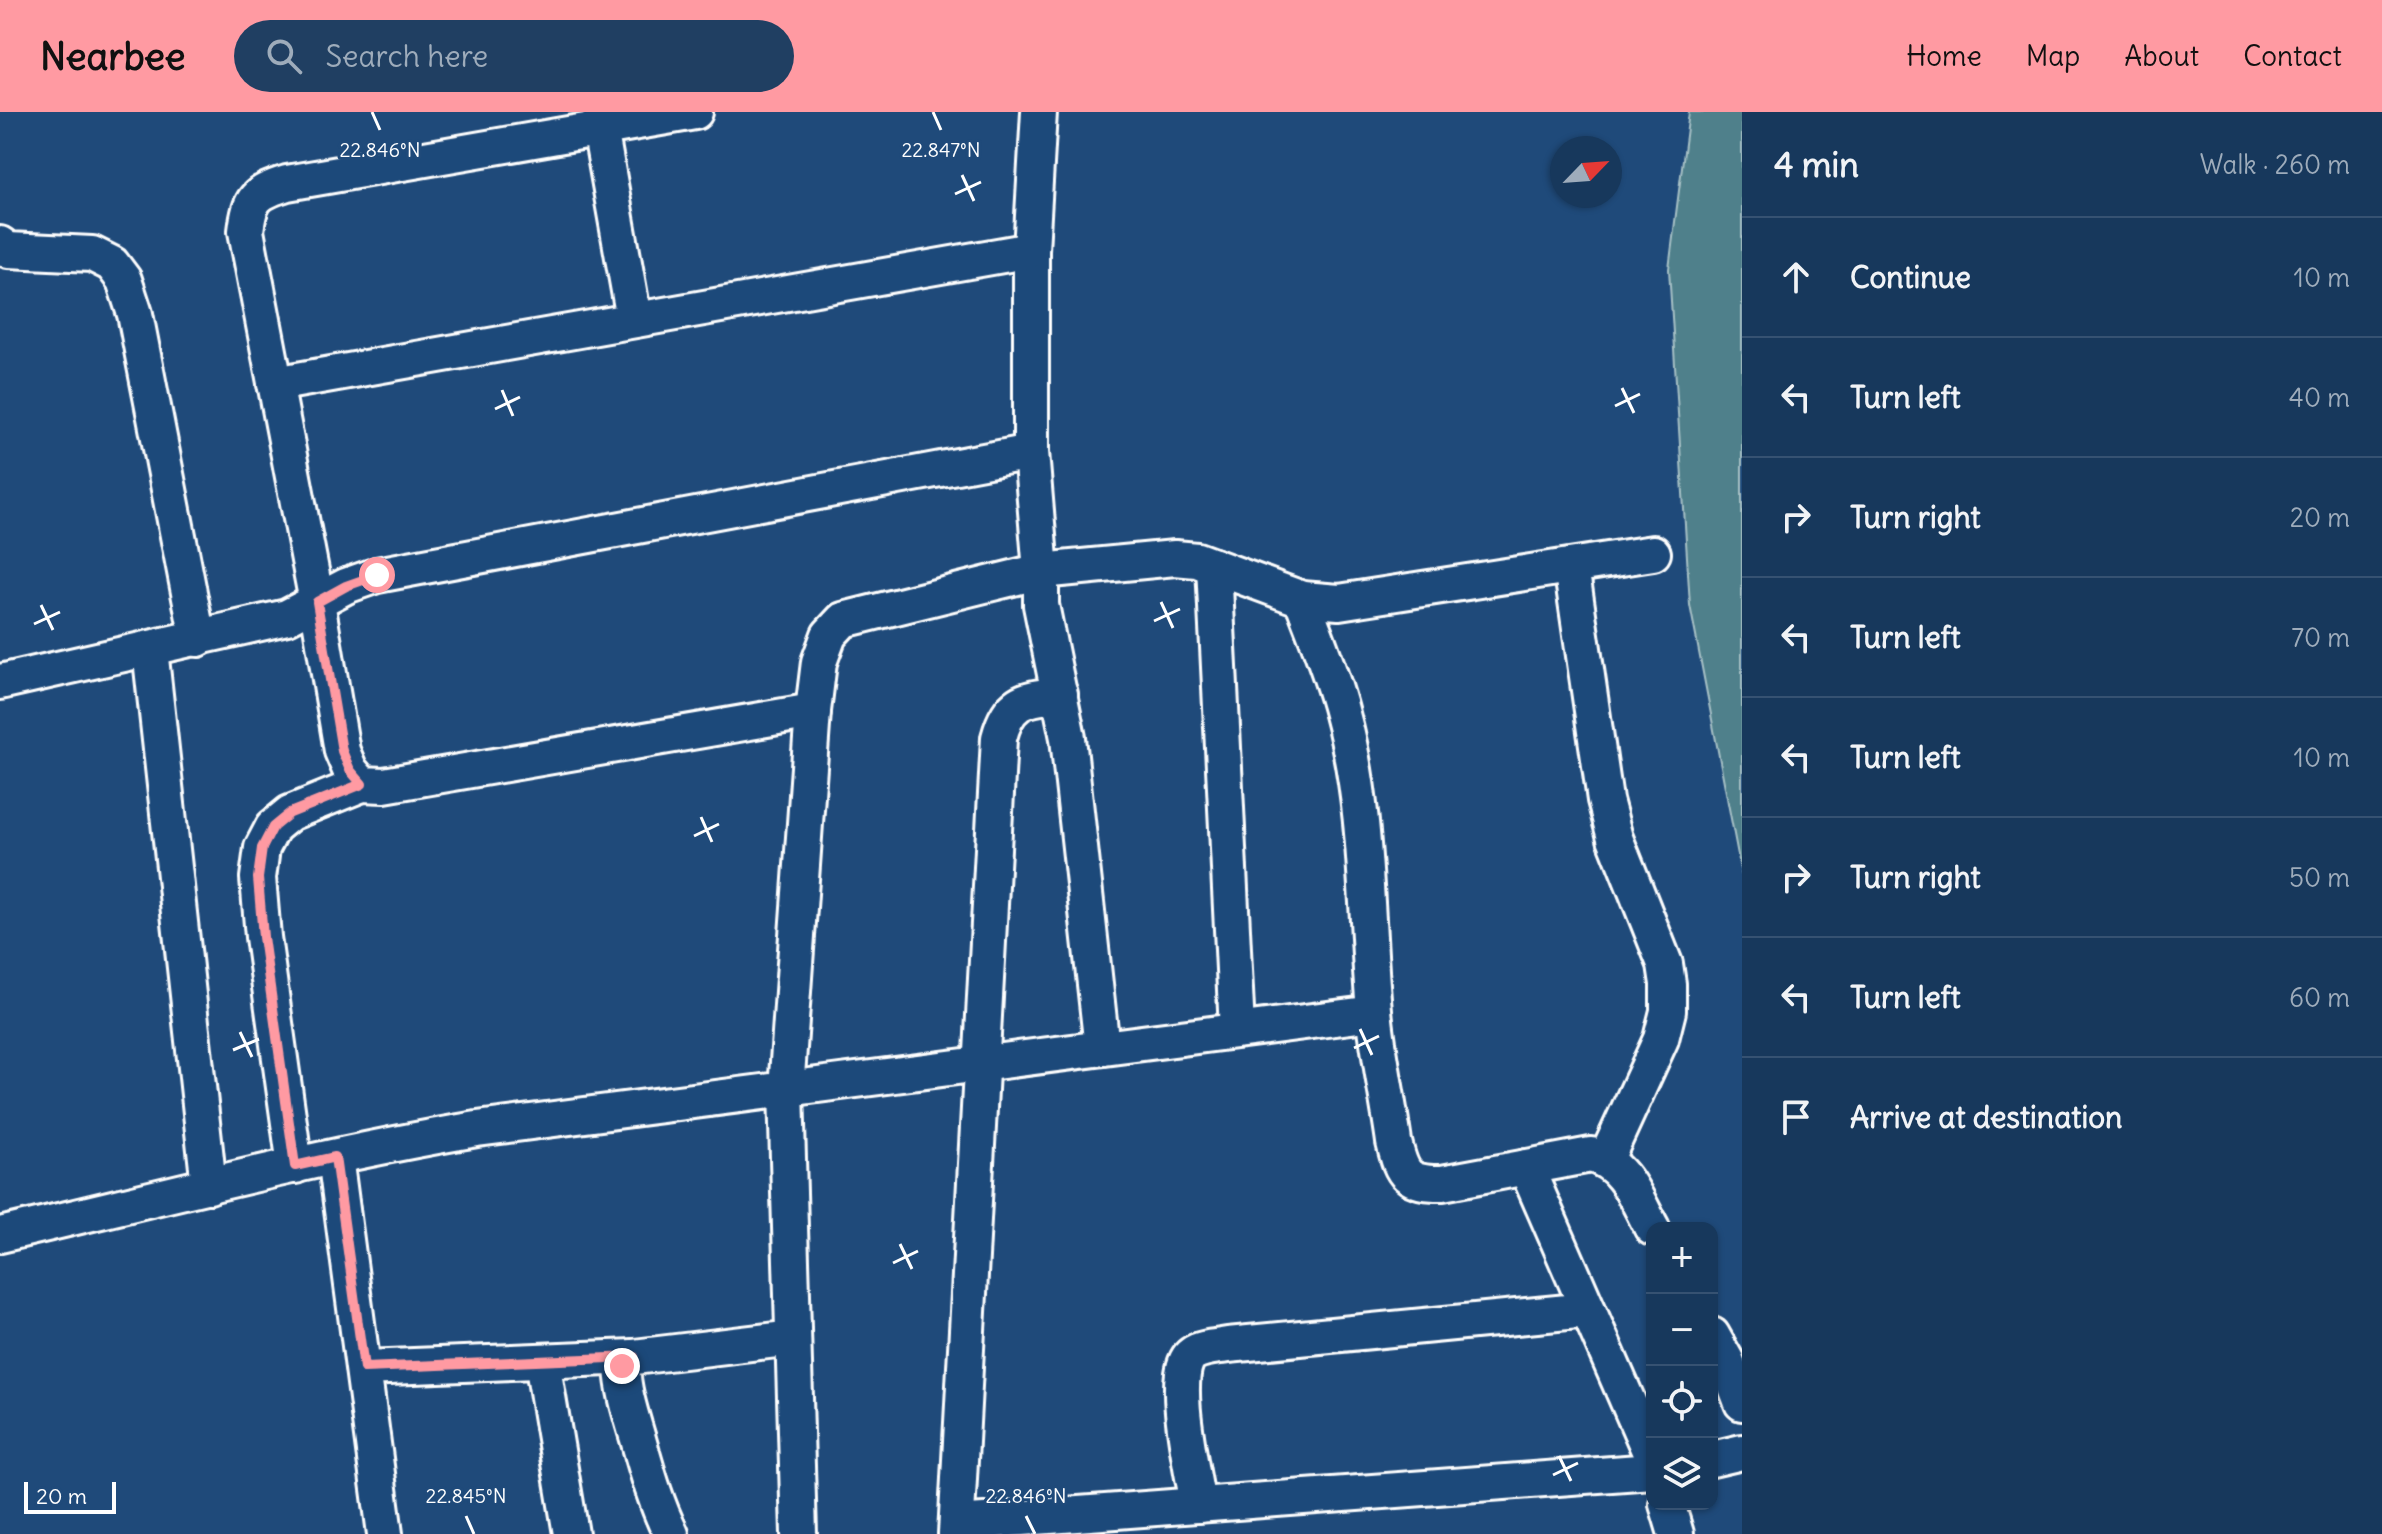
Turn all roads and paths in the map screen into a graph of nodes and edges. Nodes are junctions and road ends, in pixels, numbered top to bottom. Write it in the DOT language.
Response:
graph roads {
  1 [pos="695,112"];
  2 [pos="1039,112"];
  3 [pos="600,128"];
  4 [pos="0,244"];
  5 [pos="1031,250"];
  6 [pos="634,319"];
  7 [pos="275,384"];
  8 [pos="1031,452"];
  9 [pos="1653,553"];
  10 [pos="1214,566"];
  11 [pos="1571,566"];
  12 [pos="1041,571"];
  13 [pos="1302,599"];
  14 [pos="317,602"];
  15 [pos="198,639"];
  16 [pos="150,649"];
  17 [pos="0,682"];
  18 [pos="1060,694"];
  19 [pos="813,711"];
  20 [pos="362,784"];
  21 [pos="1374,1013"];
  22 [pos="1237,1030"];
  23 [pos="1102,1048"];
  24 [pos="980,1065"];
  25 [pos="786,1090"];
  26 [pos="335,1157"];
  27 [pos="1606,1159"];
  28 [pos="295,1166"];
  29 [pos="1526,1167"];
  30 [pos="209,1186"];
  31 [pos="1649,1222"];
  32 [pos="0,1235"];
  33 [pos="1588,1310"];
  34 [pos="793,1338"];
  35 [pos="1718,1346"];
  36 [pos="634,1357"];
  37 [pos="542,1361"];
  38 [pos="364,1368"];
  39 [pos="1742,1403"];
  40 [pos="1646,1443"];
  41 [pos="1742,1452"];
  42 [pos="1718,1458"];
  43 [pos="1646,1471"];
  44 [pos="1198,1505"];
  45 [pos="1669,1510"];
  46 [pos="956,1529"];
  47 [pos="385,1534"];
  48 [pos="571,1534"];
  49 [pos="671,1534"];
  50 [pos="799,1534"];
  51 [pos="1676,1534"];
  1 -- 3 [label="street"];
  2 -- 5 [label="street"];
  3 -- 6 [label="street"];
  3 -- 7 [label="street"];
  4 -- 15 [label="street"];
  5 -- 6 [label="street"];
  5 -- 8 [label="street"];
  6 -- 7 [label="street"];
  7 -- 14 [label="street"];
  8 -- 12 [label="street"];
  8 -- 14 [label="street"];
  9 -- 11 [label="street"];
  10 -- 12 [label="street"];
  10 -- 13 [label="street"];
  10 -- 22 [label="street"];
  11 -- 13 [label="street"];
  11 -- 27 [label="street"];
  12 -- 18 [label="street"];
  12 -- 19 [label="street"];
  13 -- 21 [label="street"];
  14 -- 15 [label="street"];
  14 -- 20 [label="street"];
  15 -- 16 [label="street"];
  16 -- 17 [label="street"];
  16 -- 30 [label="street"];
  18 -- 23 [label="street"];
  18 -- 24 [label="street"];
  19 -- 20 [label="street"];
  19 -- 25 [label="street"];
  20 -- 28 [label="street"];
  21 -- 22 [label="street"];
  21 -- 29 [label="street"];
  22 -- 23 [label="street"];
  23 -- 24 [label="street"];
  24 -- 25 [label="street"];
  24 -- 46 [label="street"];
  25 -- 26 [label="street"];
  25 -- 34 [label="street"];
  26 -- 28 [label="street"];
  26 -- 38 [label="street"];
  27 -- 29 [label="street"];
  27 -- 31 [label="street"];
  28 -- 30 [label="street"];
  29 -- 33 [label="street"];
  30 -- 32 [label="street"];
  33 -- 40 [label="street"];
  33 -- 44 [label="street"];
  34 -- 36 [label="street"];
  34 -- 50 [label="street"];
  35 -- 39 [label="street"];
  36 -- 37 [label="street"];
  36 -- 49 [label="street"];
  37 -- 38 [label="street"];
  37 -- 48 [label="street"];
  38 -- 47 [label="street"];
  41 -- 42 [label="street"];
  43 -- 44 [label="street"];
  44 -- 46 [label="street"];
  45 -- 51 [label="street"];
}
